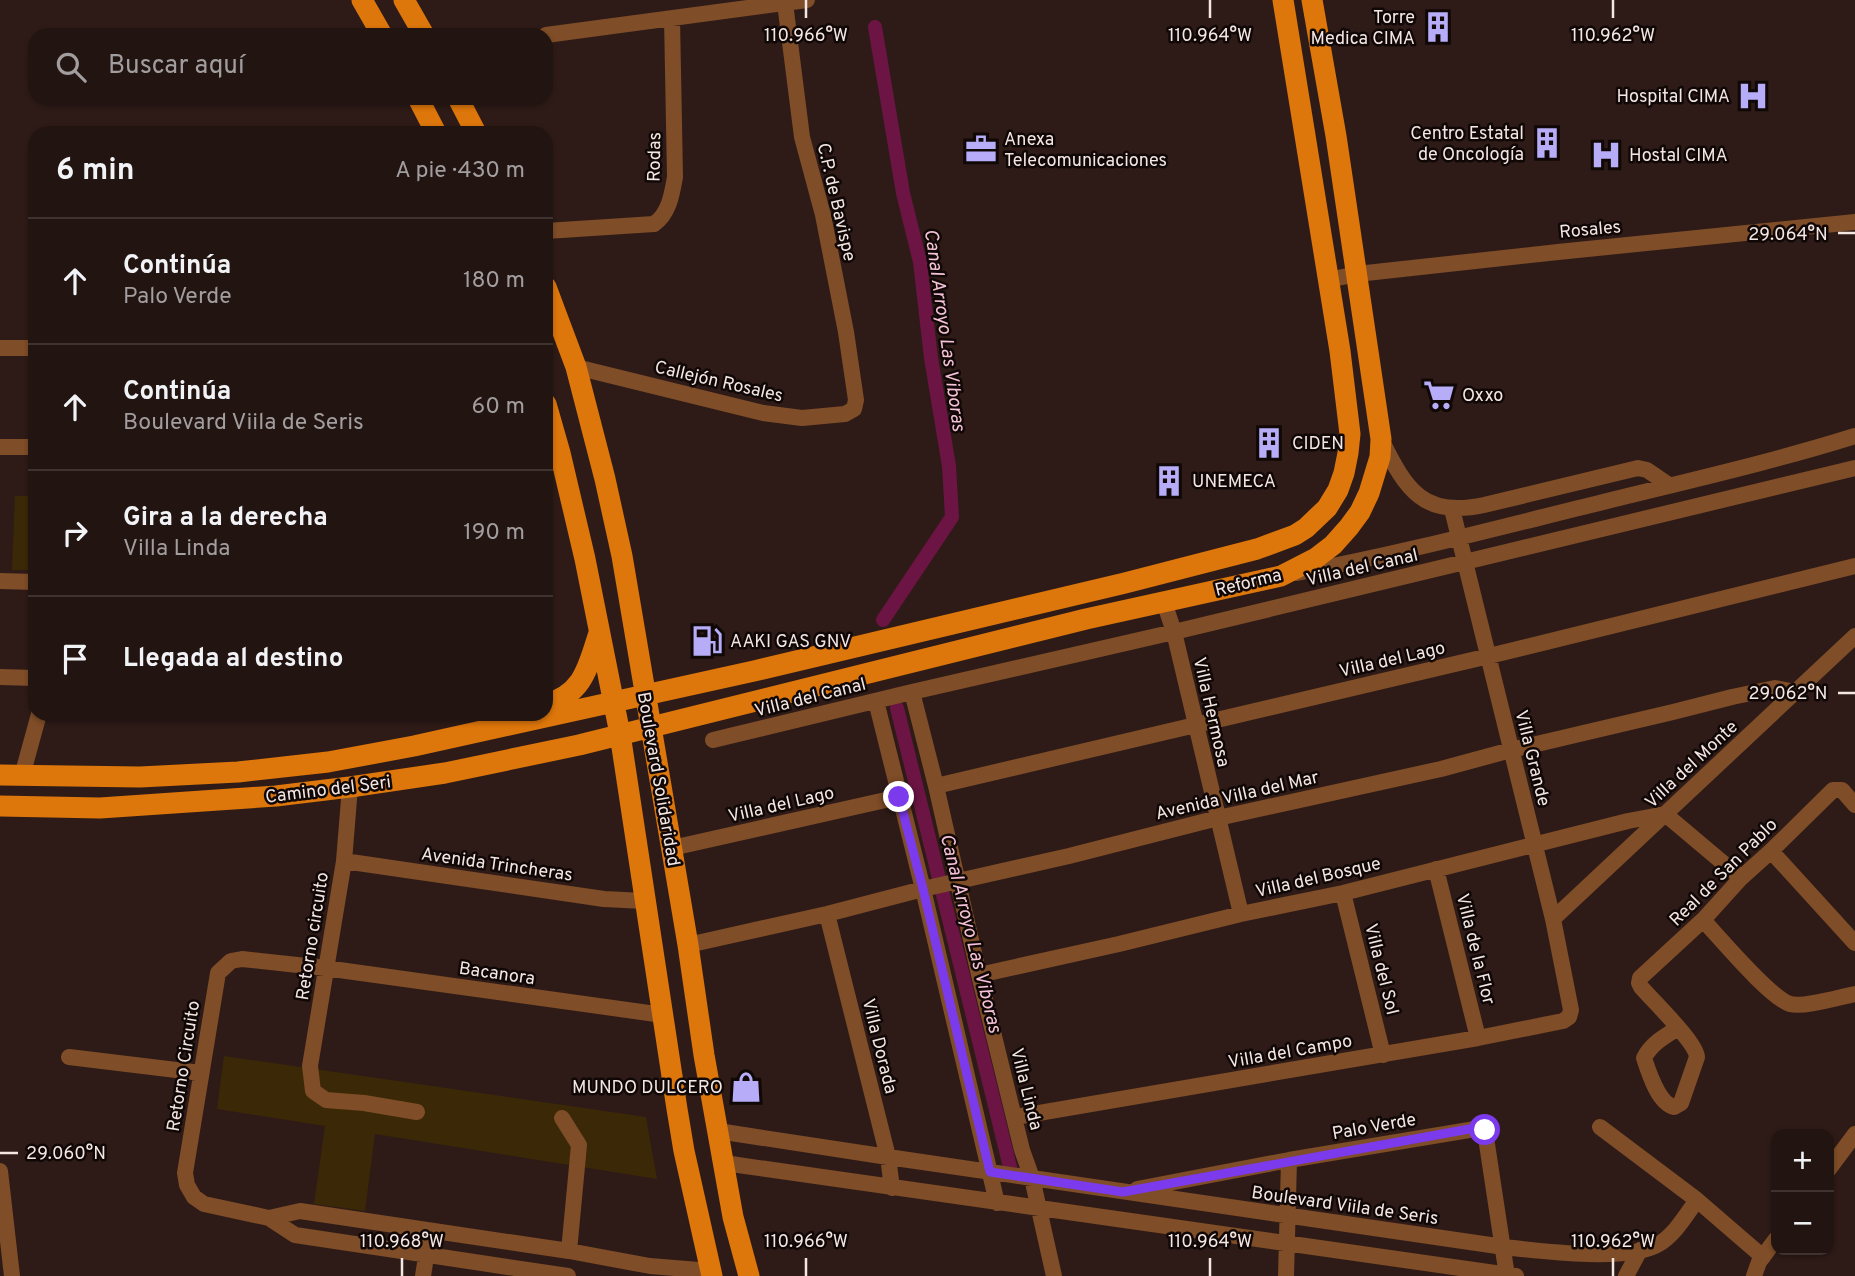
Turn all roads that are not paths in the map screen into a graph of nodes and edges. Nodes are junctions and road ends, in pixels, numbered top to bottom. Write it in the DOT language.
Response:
graph roads {
  1 [pos="362,0"];
  2 [pos="404,0"];
  3 [pos="807,0"];
  4 [pos="1283,0"];
  5 [pos="1293,0"];
  6 [pos="1312,0"];
  7 [pos="785,4"];
  8 [pos="672,18"];
  9 [pos="1315,24"];
  10 [pos="378,28"];
  11 [pos="420,28"];
  12 [pos="553,34"];
  13 [pos="422,105"];
  14 [pos="462,105"];
  15 [pos="432,126"];
  16 [pos="472,126"];
  17 [pos="1855,222"];
  18 [pos="553,230"];
  19 [pos="1357,274"];
  20 [pos="1328,280"];
  21 [pos="553,306"];
  22 [pos="0,348"];
  23 [pos="28,348"];
  24 [pos="576,367"];
  25 [pos="854,410"];
  26 [pos="553,428"];
  27 [pos="1855,436"];
  28 [pos="1381,439"];
  29 [pos="0,447"];
  30 [pos="28,447"];
  31 [pos="1855,468"];
  32 [pos="1669,485"];
  33 [pos="1452,509"];
  34 [pos="1459,537"];
  35 [pos="1465,562"];
  36 [pos="1855,566"];
  37 [pos="1281,576"];
  38 [pos="0,581"];
  39 [pos="28,582"];
  40 [pos="1079,594"];
  41 [pos="1164,602"];
  42 [pos="1086,620"];
  43 [pos="599,631"];
  44 [pos="1174,632"];
  45 [pos="1855,636"];
  46 [pos="1489,656"];
  47 [pos="0,677"];
  48 [pos="28,678"];
  49 [pos="912,692"];
  50 [pos="1796,692"];
  51 [pos="645,696"];
  52 [pos="553,701"];
  53 [pos="876,701"];
  54 [pos="614,702"];
  55 [pos="553,715"];
  56 [pos="38,721"];
  57 [pos="472,721"];
  58 [pos="528,721"];
  59 [pos="1196,725"];
  60 [pos="650,727"];
  61 [pos="620,734"];
  62 [pos="713,740"];
  63 [pos="414,746"];
  64 [pos="1511,750"];
  65 [pos="0,775"];
  66 [pos="22,776"];
  67 [pos="936,786"];
  68 [pos="351,788"];
  69 [pos="899,797"];
  70 [pos="1855,805"];
  71 [pos="0,806"];
  72 [pos="1665,814"];
  73 [pos="1218,818"];
  74 [pos="1535,846"];
  75 [pos="672,848"];
  76 [pos="1771,851"];
  77 [pos="344,861"];
  78 [pos="1436,869"];
  79 [pos="1741,878"];
  80 [pos="956,882"];
  81 [pos="925,888"];
  82 [pos="1343,893"];
  83 [pos="644,901"];
  84 [pos="827,914"];
  85 [pos="1241,914"];
  86 [pos="1553,919"];
  87 [pos="1703,920"];
  88 [pos="1855,943"];
  89 [pos="688,945"];
  90 [pos="325,968"];
  91 [pos="979,975"];
  92 [pos="1855,994"];
  93 [pos="663,1015"];
  94 [pos="1569,1017"];
  95 [pos="1678,1028"];
  96 [pos="1478,1038"];
  97 [pos="1383,1055"];
  98 [pos="69,1057"];
  99 [pos="201,1073"];
  100 [pos="417,1112"];
  101 [pos="562,1118"];
  102 [pos="1015,1118"];
  103 [pos="1600,1127"];
  104 [pos="718,1130"];
  105 [pos="1855,1134"];
  106 [pos="888,1157"];
  107 [pos="1289,1160"];
  108 [pos="1834,1162"];
  109 [pos="724,1163"];
  110 [pos="0,1171"];
  111 [pos="990,1172"];
  112 [pos="1032,1178"];
  113 [pos="892,1188"];
  114 [pos="1123,1192"];
  115 [pos="1697,1200"];
  116 [pos="997,1203"];
  117 [pos="1038,1209"];
  118 [pos="1287,1216"];
  119 [pos="270,1218"];
  120 [pos="3,1219"];
  121 [pos="430,1231"];
  122 [pos="1286,1244"];
  123 [pos="1771,1246"];
  124 [pos="1504,1247"];
  125 [pos="1640,1250"];
  126 [pos="569,1251"];
  127 [pos="427,1254"];
  128 [pos="1763,1257"];
  129 [pos="649,1271"];
  130 [pos="712,1274"];
  131 [pos="12,1276"];
  132 [pos="423,1276"];
  133 [pos="568,1276"];
  134 [pos="749,1276"];
  135 [pos="1054,1276"];
  136 [pos="1286,1276"];
  137 [pos="1510,1276"];
  138 [pos="1626,1276"];
  139 [pos="1754,1276"];
  1 -- 10 [label="main road"];
  2 -- 11 [label="main road"];
  3 -- 7 [label="street"];
  4 -- 20 [label="main road, Reforma"];
  5 -- 9 [label="main road"];
  6 -- 9 [label="main road, Reforma"];
  7 -- 8 [label="street"];
  7 -- 25 [label="street, C.P. de Bavispe"];
  8 -- 12 [label="street"];
  8 -- 18 [label="street, Rodas"];
  9 -- 19 [label="main road, Reforma"];
  13 -- 15 [label="main road"];
  14 -- 16 [label="main road"];
  17 -- 19 [label="street, Rosales"];
  19 -- 20 [label="street, Rosales"];
  19 -- 28 [label="main road, Reforma"];
  20 -- 40 [label="main road, Reforma"];
  21 -- 24 [label="main road, Boulevard Solidaridad"];
  22 -- 23 [label="street"];
  24 -- 25 [label="street, Callejón Rosales"];
  24 -- 51 [label="main road, Boulevard Solidaridad"];
  26 -- 43 [label="main road, Boulevard Solidaridad"];
  27 -- 32 [label="street, Villa del Canal"];
  28 -- 33 [label="street"];
  28 -- 37 [label="main road, Reforma"];
  29 -- 30 [label="street"];
  31 -- 35 [label="street, Villa del Canal"];
  32 -- 33 [label="street"];
  32 -- 34 [label="street, Villa del Canal"];
  33 -- 34 [label="street, Villa Grande"];
  34 -- 35 [label="street, Villa Grande"];
  34 -- 37 [label="street, Villa del Canal"];
  35 -- 44 [label="street, Villa del Canal"];
  35 -- 46 [label="street, Villa Grande"];
  36 -- 46 [label="street, Villa del Lago"];
  37 -- 41 [label="main road, Reforma"];
  38 -- 39 [label="street"];
  40 -- 42 [label="main road"];
  40 -- 51 [label="main road, Reforma"];
  41 -- 42 [label="main road, Reforma"];
  41 -- 44 [label="street, Villa Hermosa"];
  42 -- 60 [label="main road, Reforma"];
  43 -- 52 [label="main road"];
  43 -- 54 [label="main road, Boulevard Solidaridad"];
  44 -- 49 [label="street, Villa del Canal"];
  44 -- 59 [label="street, Villa Hermosa"];
  45 -- 50 [label="street, Villa del Monte"];
  46 -- 59 [label="street, Villa del Lago"];
  46 -- 64 [label="street, Villa Grande"];
  47 -- 48 [label="street"];
  49 -- 53 [label="street, Villa del Canal"];
  49 -- 67 [label="street, Villa Linda"];
  50 -- 64 [label="street, Avenida Villa del Mar"];
  50 -- 72 [label="street, Villa del Monte"];
  51 -- 54 [label="main road, Camino del Seri"];
  51 -- 60 [label="main road, Boulevard Solidaridad"];
  53 -- 62 [label="street, Villa del Canal"];
  53 -- 69 [label="street"];
  54 -- 55 [label="main road, Camino del Seri"];
  54 -- 61 [label="main road, Boulevard Solidaridad"];
  56 -- 66 [label="street"];
  57 -- 63 [label="main road"];
  58 -- 63 [label="main road, Camino del Seri"];
  59 -- 67 [label="street, Villa del Lago"];
  59 -- 73 [label="street, Villa Hermosa"];
  60 -- 61 [label="main road, Camino del Seri"];
  60 -- 75 [label="main road, Boulevard Solidaridad"];
  61 -- 68 [label="main road, Camino del Seri"];
  61 -- 83 [label="main road, Boulevard Solidaridad"];
  63 -- 66 [label="main road, Camino del Seri"];
  64 -- 73 [label="street, Avenida Villa del Mar"];
  64 -- 74 [label="street, Villa Grande"];
  65 -- 66 [label="main road, Camino del Seri"];
  67 -- 80 [label="street, Villa Linda"];
  68 -- 71 [label="main road, Camino del Seri"];
  68 -- 77 [label="street, Retorno circuito"];
  69 -- 75 [label="street, Villa del Lago"];
  69 -- 81 [label="street"];
  70 -- 76 [label="street, Real de San Pablo"];
  72 -- 74 [label="street, Villa del Bosque"];
  72 -- 79 [label="street"];
  72 -- 86 [label="street, Villa del Monte"];
  73 -- 80 [label="street, Avenida Villa del Mar"];
  73 -- 85 [label="street, Villa Hermosa"];
  74 -- 78 [label="street, Villa del Bosque"];
  74 -- 86 [label="street, Villa Grande"];
  75 -- 89 [label="main road, Boulevard Solidaridad"];
  76 -- 79 [label="street, Real de San Pablo"];
  76 -- 88 [label="street"];
  77 -- 83 [label="street, Avenida Trincheras"];
  77 -- 90 [label="street, Retorno circuito"];
  78 -- 82 [label="street, Villa del Bosque"];
  78 -- 96 [label="street, Villa de la Flor"];
  79 -- 87 [label="street, Real de San Pablo"];
  80 -- 81 [label="street, Avenida Villa del Mar"];
  80 -- 91 [label="street, Villa Linda"];
  81 -- 84 [label="street, Avenida Villa del Mar"];
  81 -- 111 [label="street"];
  82 -- 85 [label="street, Villa del Bosque"];
  82 -- 97 [label="street, Villa del Sol"];
  83 -- 93 [label="main road, Boulevard Solidaridad"];
  84 -- 89 [label="street, Avenida Villa del Mar"];
  84 -- 106 [label="street, Villa Dorada"];
  85 -- 91 [label="street, Villa del Bosque"];
  86 -- 94 [label="street, Villa Grande"];
  87 -- 92 [label="street"];
  87 -- 95 [label="street, Real de San Pablo"];
  89 -- 104 [label="main road, Boulevard Solidaridad"];
  90 -- 93 [label="street, Bacanora"];
  90 -- 99 [label="street, Retorno Circuito"];
  90 -- 100 [label="street, Retorno circuito"];
  91 -- 102 [label="street, Villa Linda"];
  93 -- 130 [label="main road, Boulevard Solidaridad"];
  94 -- 96 [label="street, Villa del Campo"];
  95 -- 95 [label="street"];
  96 -- 97 [label="street, Villa del Campo"];
  97 -- 102 [label="street, Villa del Campo"];
  98 -- 99 [label="street"];
  99 -- 119 [label="street, Retorno Circuito"];
  101 -- 126 [label="street"];
  102 -- 112 [label="street, Villa Linda"];
  103 -- 115 [label="street"];
  104 -- 106 [label="street, Boulevard Viila de Seris"];
  104 -- 109 [label="main road, Boulevard Solidaridad"];
  105 -- 108 [label="street"];
  106 -- 111 [label="street, Boulevard Viila de Seris"];
  106 -- 113 [label="street, Villa Dorada"];
  107 -- 114 [label="street, Palo Verde"];
  107 -- 118 [label="street"];
  107 -- 124 [label="street, Palo Verde"];
  109 -- 113 [label="street"];
  109 -- 134 [label="main road, Boulevard Solidaridad"];
  110 -- 120 [label="street"];
  111 -- 112 [label="street, Boulevard Viila de Seris"];
  111 -- 116 [label="street"];
  112 -- 114 [label="street, Boulevard Viila de Seris"];
  112 -- 117 [label="street, Villa Linda"];
  113 -- 116 [label="street"];
  114 -- 118 [label="street, Boulevard Viila de Seris"];
  115 -- 125 [label="street, Boulevard Viila de Seris"];
  115 -- 128 [label="street"];
  116 -- 117 [label="street"];
  117 -- 122 [label="street"];
  117 -- 135 [label="street, Villa Linda"];
  118 -- 122 [label="street"];
  118 -- 124 [label="street, Boulevard Viila de Seris"];
  119 -- 121 [label="street"];
  119 -- 127 [label="street"];
  120 -- 131 [label="street"];
  121 -- 126 [label="street"];
  121 -- 127 [label="street"];
  122 -- 136 [label="street"];
  122 -- 137 [label="street"];
  123 -- 128 [label="street"];
  124 -- 125 [label="street, Boulevard Viila de Seris"];
  124 -- 137 [label="street, Palo Verde"];
  125 -- 138 [label="street"];
  126 -- 129 [label="street"];
  127 -- 132 [label="street"];
  127 -- 133 [label="street"];
  128 -- 139 [label="street"];
  129 -- 130 [label="street"];
}
